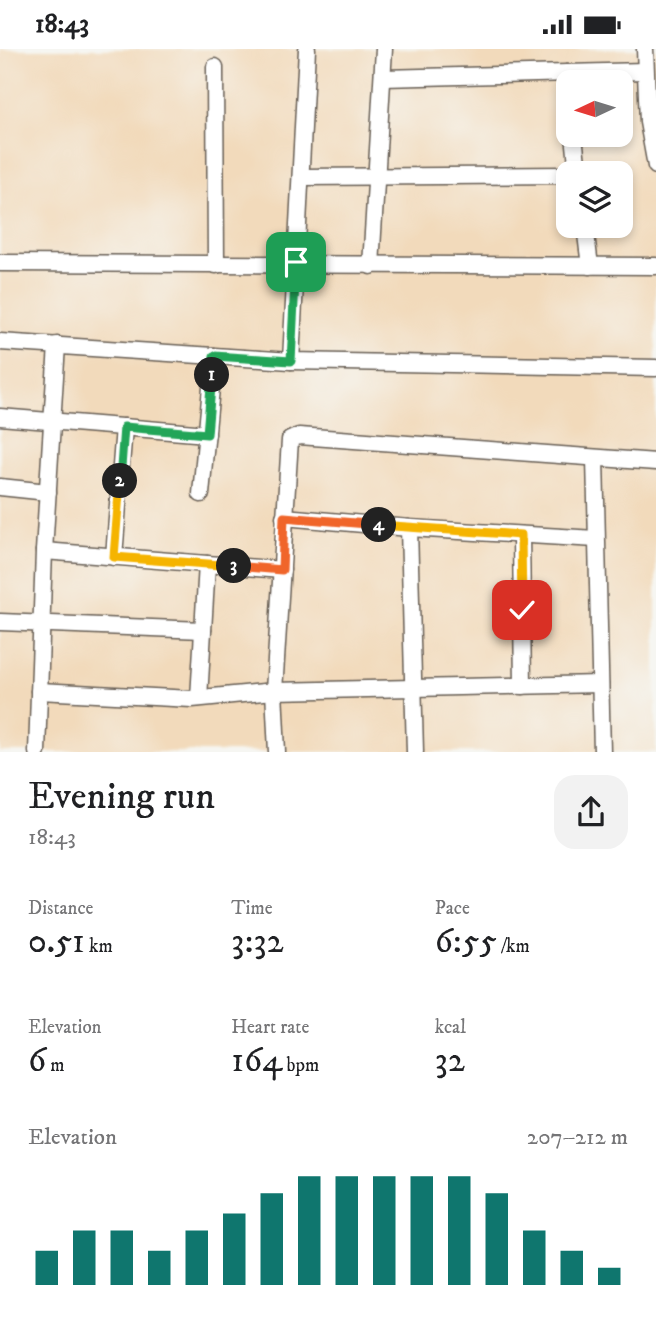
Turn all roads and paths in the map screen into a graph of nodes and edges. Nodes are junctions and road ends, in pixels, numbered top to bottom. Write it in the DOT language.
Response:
graph roads {
  1 [pos="307,49"];
  2 [pos="384,49"];
  3 [pos="645,49"];
  4 [pos="215,67"];
  5 [pos="634,71"];
  6 [pos="645,71"];
  7 [pos="556,73"];
  8 [pos="383,78"];
  9 [pos="651,101"];
  10 [pos="656,166"];
  11 [pos="556,175"];
  12 [pos="301,177"];
  13 [pos="376,177"];
  14 [pos="586,238"];
  15 [pos="0,263"];
  16 [pos="216,265"];
  17 [pos="295,266"];
  18 [pos="371,266"];
  19 [pos="590,266"];
  20 [pos="656,266"];
  21 [pos="0,342"];
  22 [pos="57,345"];
  23 [pos="214,356"];
  24 [pos="291,361"];
  25 [pos="656,368"];
  26 [pos="0,417"];
  27 [pos="52,421"];
  28 [pos="124,427"];
  29 [pos="207,434"];
  30 [pos="596,458"];
  31 [pos="656,462"];
  32 [pos="0,487"];
  33 [pos="48,492"];
  34 [pos="201,494"];
  35 [pos="284,517"];
  36 [pos="409,528"];
  37 [pos="521,535"];
  38 [pos="596,539"];
  39 [pos="44,551"];
  40 [pos="114,557"];
  41 [pos="207,564"];
  42 [pos="282,570"];
  43 [pos="0,622"];
  44 [pos="41,624"];
  45 [pos="203,630"];
  46 [pos="600,684"];
  47 [pos="523,686"];
  48 [pos="413,689"];
  49 [pos="39,691"];
  50 [pos="274,691"];
  51 [pos="199,698"];
  52 [pos="37,752"];
  53 [pos="277,752"];
  54 [pos="415,752"];
  55 [pos="602,752"];
  1 -- 12 [label="street"];
  2 -- 8 [label="street"];
  3 -- 6 [label="street"];
  4 -- 16 [label="street"];
  5 -- 6 [label="street"];
  6 -- 9 [label="street"];
  7 -- 8 [label="street"];
  8 -- 13 [label="street"];
  9 -- 10 [label="street"];
  11 -- 13 [label="street"];
  12 -- 13 [label="street"];
  12 -- 17 [label="street"];
  13 -- 18 [label="street"];
  14 -- 19 [label="street"];
  15 -- 16 [label="street"];
  16 -- 17 [label="street"];
  17 -- 18 [label="street"];
  17 -- 24 [label="street"];
  18 -- 19 [label="street"];
  19 -- 20 [label="street"];
  21 -- 22 [label="street"];
  22 -- 23 [label="street"];
  22 -- 27 [label="street"];
  23 -- 24 [label="street"];
  23 -- 29 [label="street"];
  24 -- 25 [label="street"];
  26 -- 27 [label="street"];
  27 -- 28 [label="street"];
  27 -- 33 [label="street"];
  28 -- 29 [label="street"];
  28 -- 40 [label="street"];
  29 -- 34 [label="street"];
  30 -- 31 [label="street"];
  30 -- 35 [label="street"];
  30 -- 38 [label="street"];
  32 -- 33 [label="street"];
  33 -- 39 [label="street"];
  35 -- 36 [label="street"];
  35 -- 42 [label="street"];
  36 -- 37 [label="street"];
  36 -- 48 [label="street"];
  37 -- 38 [label="street"];
  37 -- 47 [label="street"];
  38 -- 46 [label="street"];
  39 -- 40 [label="street"];
  39 -- 44 [label="street"];
  40 -- 41 [label="street"];
  41 -- 42 [label="street"];
  41 -- 45 [label="street"];
  42 -- 50 [label="street"];
  43 -- 44 [label="street"];
  44 -- 45 [label="street"];
  44 -- 49 [label="street"];
  45 -- 51 [label="street"];
  46 -- 47 [label="street"];
  46 -- 55 [label="street"];
  47 -- 48 [label="street"];
  48 -- 50 [label="street"];
  48 -- 54 [label="street"];
  49 -- 51 [label="street"];
  49 -- 52 [label="street"];
  50 -- 51 [label="street"];
  50 -- 53 [label="street"];
}
